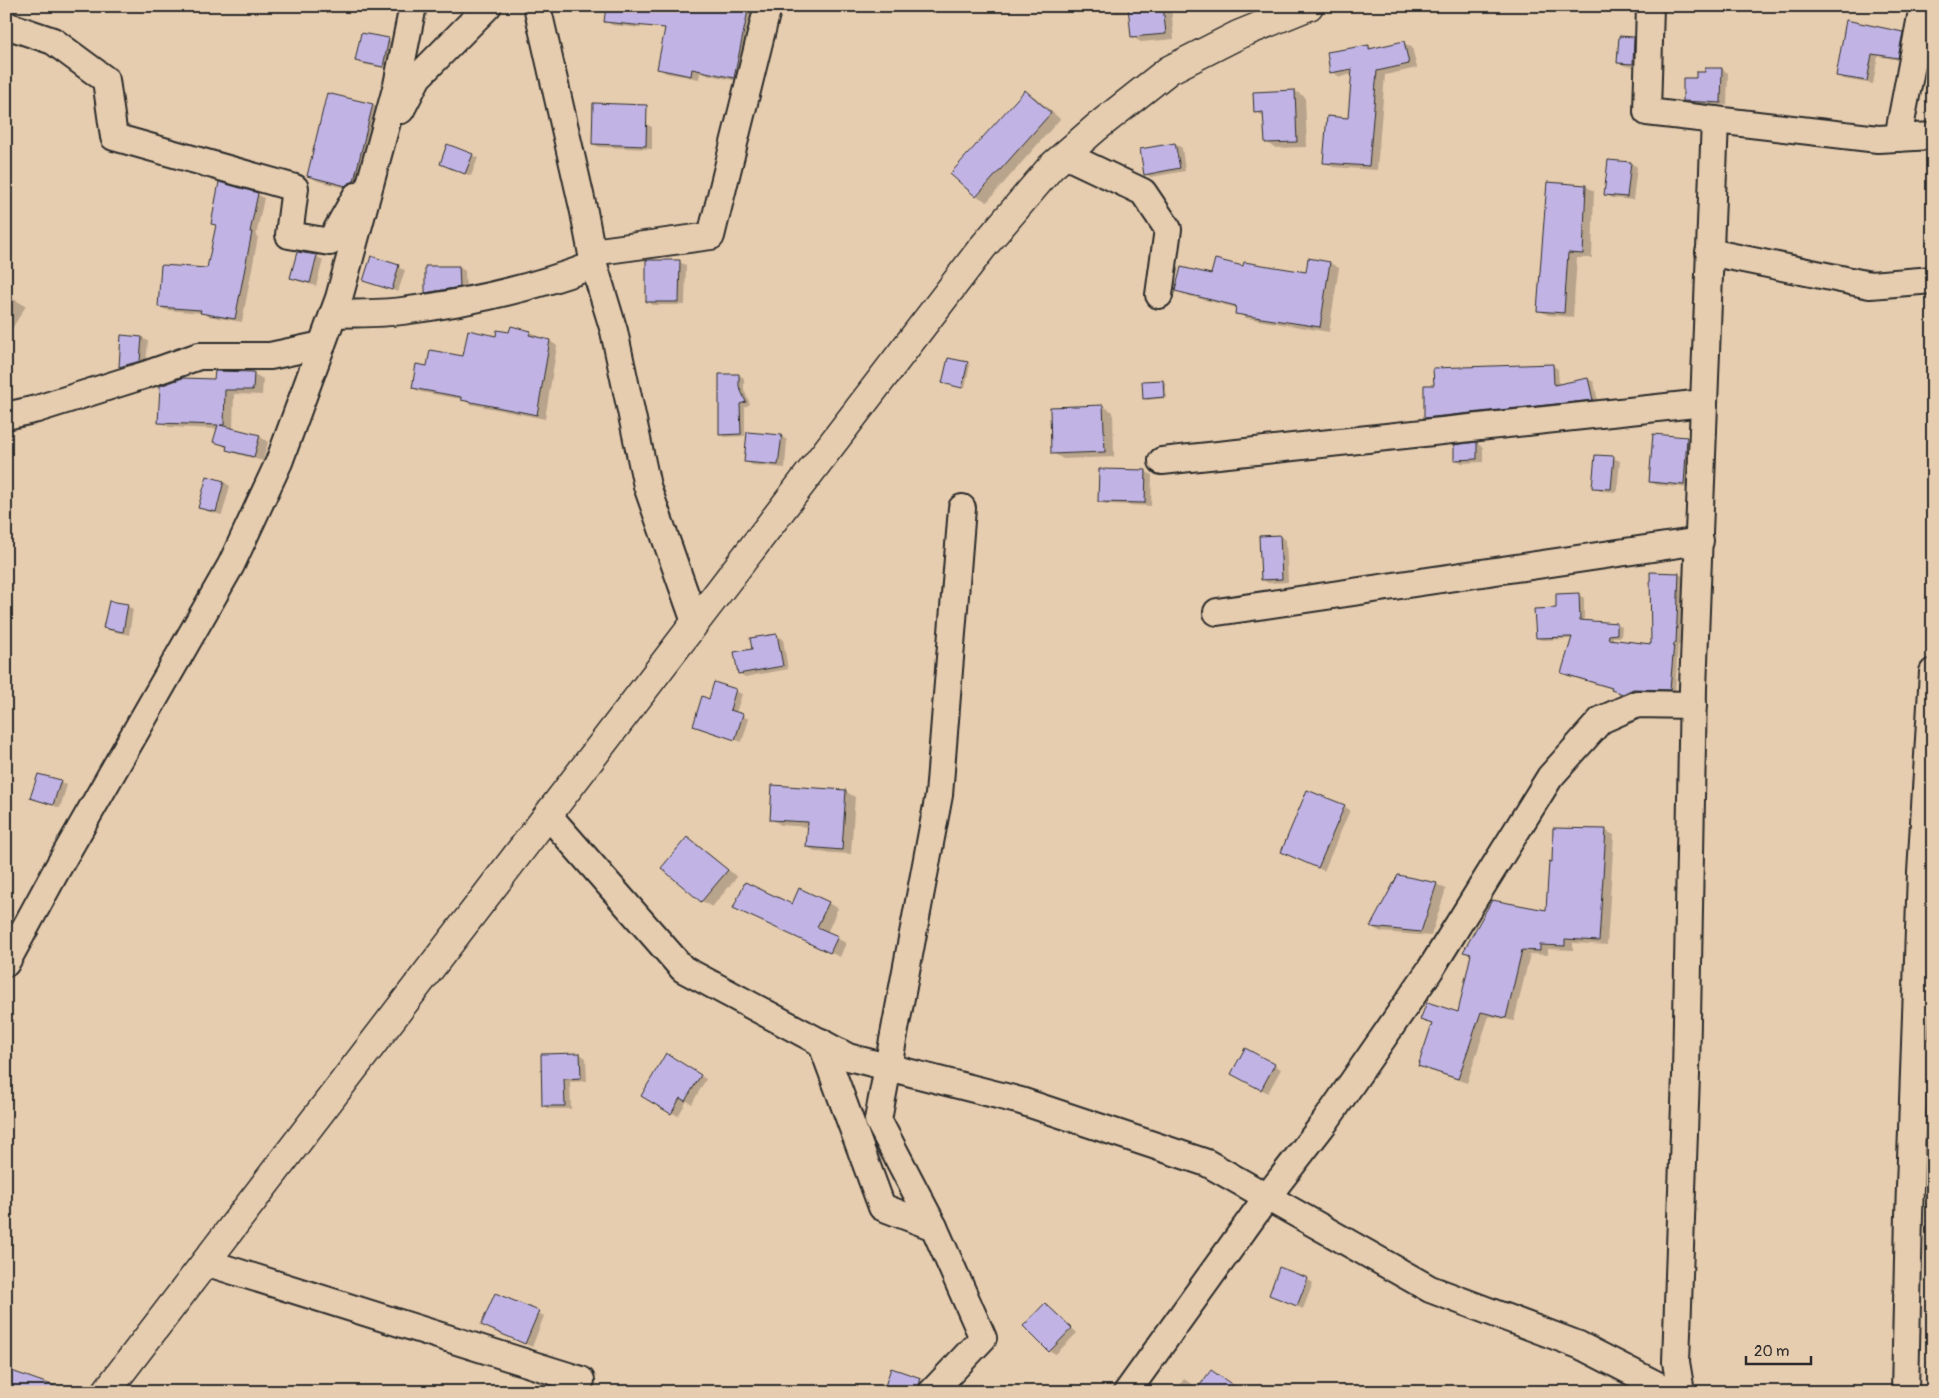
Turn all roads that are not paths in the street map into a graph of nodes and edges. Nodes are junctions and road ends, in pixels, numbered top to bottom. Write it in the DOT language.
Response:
graph roads {
  1 [pos="413,6"];
  2 [pos="488,6"];
  3 [pos="537,6"];
  4 [pos="768,6"];
  5 [pos="1309,6"];
  6 [pos="1650,6"];
  7 [pos="1923,6"];
  8 [pos="1261,16"];
  9 [pos="6,25"];
  10 [pos="1715,120"];
  11 [pos="1933,136"];
  12 [pos="1898,138"];
  13 [pos="1065,155"];
  14 [pos="378,158"];
  15 [pos="1710,252"];
  16 [pos="593,259"];
  17 [pos="1933,280"];
  18 [pos="1159,294"];
  19 [pos="333,314"];
  20 [pos="322,345"];
  21 [pos="1704,403"];
  22 [pos="6,416"];
  23 [pos="1162,461"];
  24 [pos="962,508"];
  25 [pos="1700,541"];
  26 [pos="1217,612"];
  27 [pos="695,622"];
  28 [pos="1933,672"];
  29 [pos="1693,704"];
  30 [pos="548,815"];
  31 [pos="1926,928"];
  32 [pos="6,963"];
  33 [pos="821,1042"];
  34 [pos="888,1067"];
  35 [pos="1267,1197"];
  36 [pos="934,1227"];
  37 [pos="205,1262"];
  38 [pos="581,1380"];
  39 [pos="106,1392"];
  40 [pos="932,1392"];
  41 [pos="1127,1392"];
  42 [pos="1671,1392"];
  43 [pos="1681,1392"];
  44 [pos="1905,1392"];
  1 -- 14 [label="street"];
  2 -- 14 [label="street"];
  3 -- 16 [label="street"];
  4 -- 16 [label="street"];
  5 -- 8 [label="street"];
  6 -- 10 [label="street"];
  7 -- 12 [label="street"];
  8 -- 13 [label="street"];
  9 -- 14 [label="street"];
  10 -- 12 [label="street"];
  10 -- 15 [label="street"];
  11 -- 12 [label="street"];
  13 -- 18 [label="street"];
  13 -- 27 [label="street"];
  14 -- 19 [label="street"];
  15 -- 17 [label="street"];
  15 -- 21 [label="street"];
  16 -- 19 [label="street"];
  16 -- 27 [label="street"];
  19 -- 20 [label="street"];
  20 -- 22 [label="street"];
  20 -- 32 [label="street"];
  21 -- 23 [label="street"];
  21 -- 25 [label="street"];
  24 -- 34 [label="street"];
  25 -- 26 [label="street"];
  25 -- 29 [label="street"];
  27 -- 30 [label="street"];
  28 -- 31 [label="street"];
  29 -- 35 [label="street"];
  29 -- 43 [label="street"];
  30 -- 33 [label="street"];
  30 -- 37 [label="street"];
  31 -- 44 [label="street"];
  33 -- 34 [label="street"];
  33 -- 36 [label="street"];
  34 -- 35 [label="street"];
  34 -- 36 [label="street"];
  35 -- 41 [label="street"];
  35 -- 42 [label="street"];
  36 -- 40 [label="street"];
  37 -- 38 [label="street"];
  37 -- 39 [label="street"];
}
